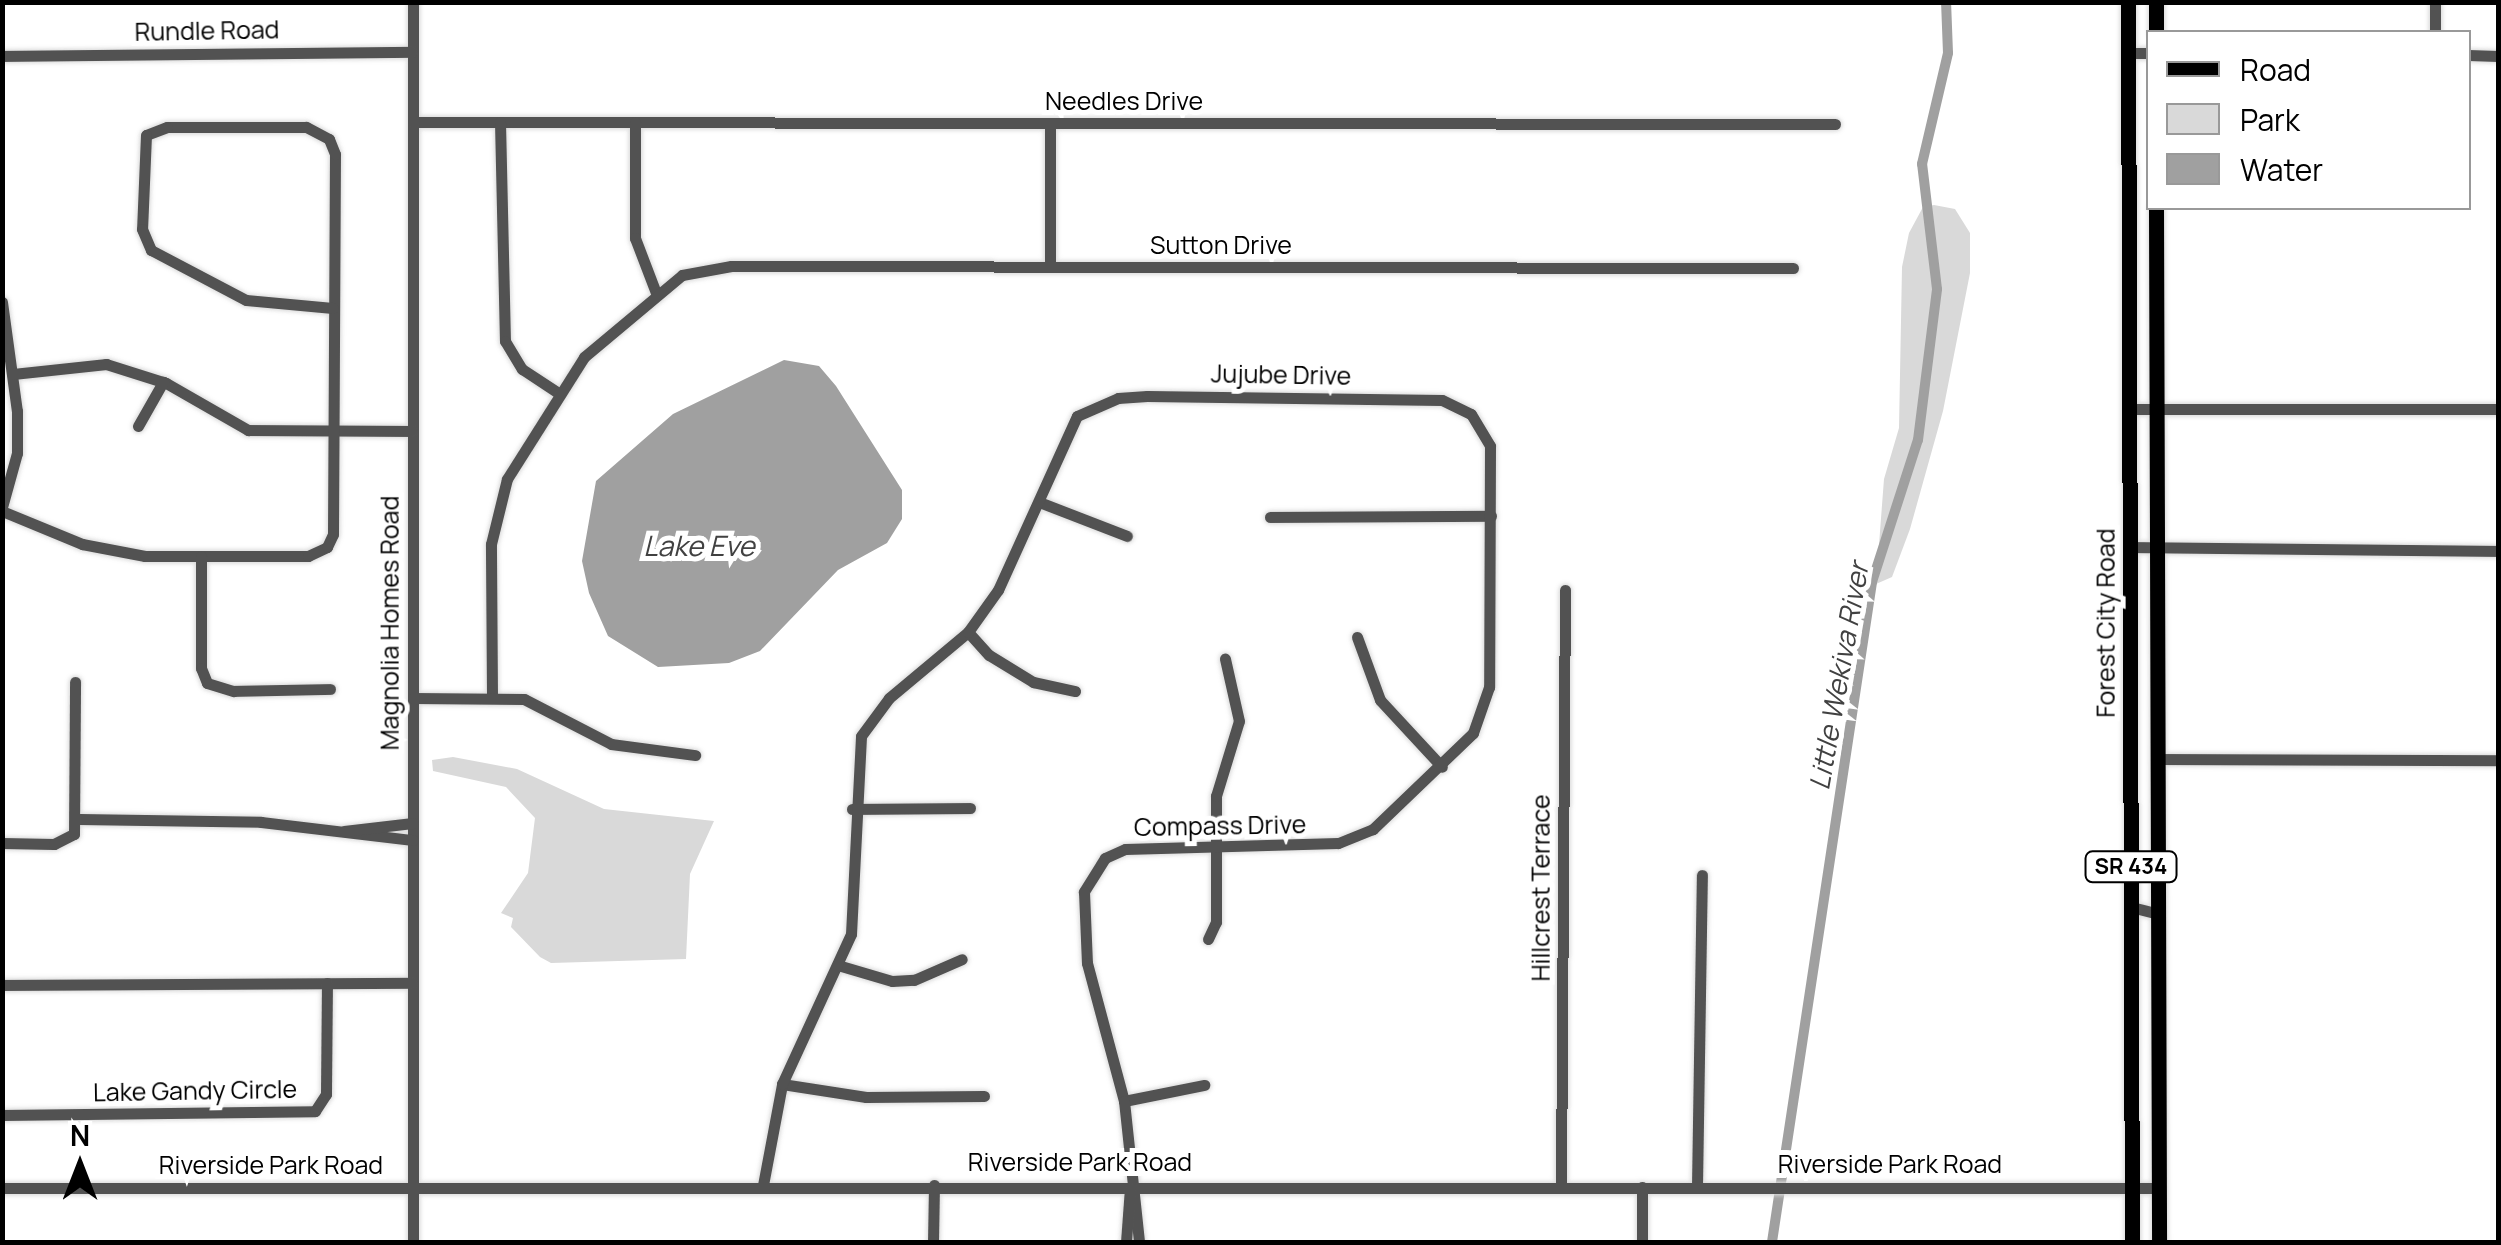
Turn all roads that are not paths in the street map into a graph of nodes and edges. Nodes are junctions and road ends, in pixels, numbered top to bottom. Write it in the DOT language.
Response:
graph roads {
  1 [pos="413,2"];
  2 [pos="2128,2"];
  3 [pos="2435,2"];
  4 [pos="2435,30"];
  5 [pos="412,52"];
  6 [pos="2128,53"];
  7 [pos="2146,53"];
  8 [pos="2,56"];
  9 [pos="2471,56"];
  10 [pos="2498,56"];
  11 [pos="412,122"];
  12 [pos="500,122"];
  13 [pos="635,122"];
  14 [pos="1050,122"];
  15 [pos="1835,124"];
  16 [pos="2156,210"];
  17 [pos="1050,267"];
  18 [pos="1793,268"];
  19 [pos="656,293"];
  20 [pos="2,302"];
  21 [pos="334,308"];
  22 [pos="13,374"];
  23 [pos="163,382"];
  24 [pos="557,392"];
  25 [pos="2498,409"];
  26 [pos="2130,410"];
  27 [pos="2158,410"];
  28 [pos="138,426"];
  29 [pos="412,431"];
  30 [pos="332,432"];
  31 [pos="1042,503"];
  32 [pos="2,509"];
  33 [pos="1491,516"];
  34 [pos="1270,518"];
  35 [pos="1127,536"];
  36 [pos="2131,547"];
  37 [pos="2159,551"];
  38 [pos="2498,551"];
  39 [pos="201,556"];
  40 [pos="1564,590"];
  41 [pos="968,632"];
  42 [pos="1357,637"];
  43 [pos="1225,659"];
  44 [pos="75,682"];
  45 [pos="330,688"];
  46 [pos="1074,691"];
  47 [pos="492,696"];
  48 [pos="413,698"];
  49 [pos="695,755"];
  50 [pos="2159,758"];
  51 [pos="2498,760"];
  52 [pos="1442,767"];
  53 [pos="970,808"];
  54 [pos="852,809"];
  55 [pos="79,819"];
  56 [pos="413,822"];
  57 [pos="381,823"];
  58 [pos="336,833"];
  59 [pos="381,840"];
  60 [pos="413,840"];
  61 [pos="2,842"];
  62 [pos="1216,848"];
  63 [pos="1702,876"];
  64 [pos="2131,907"];
  65 [pos="2158,914"];
  66 [pos="1208,939"];
  67 [pos="962,960"];
  68 [pos="841,966"];
  69 [pos="327,983"];
  70 [pos="412,983"];
  71 [pos="2,985"];
  72 [pos="782,1084"];
  73 [pos="1204,1085"];
  74 [pos="984,1096"];
  75 [pos="1124,1102"];
  76 [pos="2,1115"];
  77 [pos="1131,1184"];
  78 [pos="763,1185"];
  79 [pos="934,1185"];
  80 [pos="1562,1186"];
  81 [pos="1642,1186"];
  82 [pos="1697,1186"];
  83 [pos="413,1187"];
  84 [pos="2,1188"];
  85 [pos="2130,1188"];
  86 [pos="2158,1188"];
  87 [pos="413,1242"];
  88 [pos="933,1242"];
  89 [pos="1126,1242"];
  90 [pos="1140,1242"];
  91 [pos="1642,1242"];
  92 [pos="2132,1242"];
  93 [pos="2159,1242"];
  1 -- 5 [label="street, Magnolia Homes Road"];
  2 -- 6 [label="main road, Forest City Road / SR 434"];
  3 -- 4 [label="street"];
  5 -- 8 [label="street, Rundle Road"];
  5 -- 11 [label="street, Magnolia Homes Road"];
  6 -- 7 [label="street"];
  6 -- 26 [label="main road, Forest City Road / SR 434"];
  9 -- 10 [label="street"];
  11 -- 12 [label="street, Needles Drive"];
  11 -- 29 [label="street, Magnolia Homes Road"];
  12 -- 13 [label="street, Needles Drive"];
  12 -- 24 [label="street"];
  13 -- 14 [label="street, Needles Drive"];
  13 -- 19 [label="street"];
  14 -- 15 [label="street, Needles Drive"];
  14 -- 17 [label="street"];
  16 -- 27 [label="main road, Forest City Road / SR 434"];
  17 -- 18 [label="street, Sutton Drive"];
  17 -- 19 [label="street, Sutton Drive"];
  19 -- 24 [label="street, Sutton Drive"];
  20 -- 22 [label="street"];
  21 -- 21 [label="street"];
  21 -- 30 [label="street"];
  22 -- 23 [label="street"];
  22 -- 32 [label="street"];
  23 -- 28 [label="street"];
  23 -- 30 [label="street"];
  24 -- 47 [label="street, Sutton Drive"];
  25 -- 27 [label="street"];
  26 -- 27 [label="street"];
  26 -- 36 [label="main road, Forest City Road / SR 434"];
  27 -- 37 [label="main road, Forest City Road / SR 434"];
  29 -- 30 [label="street"];
  29 -- 48 [label="street, Magnolia Homes Road"];
  30 -- 39 [label="street"];
  31 -- 33 [label="street, Jujube Drive"];
  31 -- 35 [label="street"];
  31 -- 41 [label="street"];
  32 -- 39 [label="street"];
  33 -- 34 [label="street"];
  33 -- 52 [label="street, Compass Drive"];
  36 -- 37 [label="street"];
  36 -- 64 [label="main road, Forest City Road / SR 434"];
  37 -- 38 [label="street"];
  37 -- 50 [label="main road, Forest City Road / SR 434"];
  39 -- 45 [label="street"];
  40 -- 80 [label="street, Hillcrest Terrace"];
  41 -- 46 [label="street"];
  41 -- 54 [label="street"];
  42 -- 52 [label="street"];
  43 -- 62 [label="street"];
  44 -- 55 [label="street"];
  47 -- 48 [label="street"];
  47 -- 49 [label="street"];
  48 -- 56 [label="street, Magnolia Homes Road"];
  50 -- 51 [label="street"];
  50 -- 65 [label="main road, Forest City Road / SR 434"];
  52 -- 62 [label="street, Compass Drive"];
  53 -- 54 [label="street"];
  54 -- 68 [label="street"];
  55 -- 58 [label="street"];
  55 -- 61 [label="street"];
  56 -- 57 [label="street"];
  56 -- 60 [label="street, Magnolia Homes Road"];
  57 -- 58 [label="street"];
  57 -- 59 [label="street"];
  58 -- 59 [label="street"];
  59 -- 60 [label="street"];
  60 -- 70 [label="street, Magnolia Homes Road"];
  62 -- 66 [label="street"];
  62 -- 75 [label="street, Compass Drive"];
  63 -- 82 [label="street"];
  64 -- 65 [label="street"];
  64 -- 85 [label="main road, Forest City Road / SR 434"];
  65 -- 86 [label="main road, Forest City Road / SR 434"];
  67 -- 68 [label="street"];
  68 -- 72 [label="street"];
  69 -- 70 [label="street"];
  69 -- 71 [label="street"];
  69 -- 76 [label="street, Lake Gandy Circle"];
  70 -- 83 [label="street, Magnolia Homes Road"];
  72 -- 74 [label="street"];
  72 -- 78 [label="street"];
  73 -- 75 [label="street"];
  75 -- 77 [label="street, Compass Drive"];
  77 -- 79 [label="street, Riverside Park Road"];
  77 -- 80 [label="street, Riverside Park Road"];
  77 -- 89 [label="street"];
  77 -- 90 [label="street"];
  78 -- 79 [label="street, Riverside Park Road"];
  78 -- 83 [label="street, Riverside Park Road"];
  79 -- 88 [label="street"];
  80 -- 81 [label="street, Riverside Park Road"];
  81 -- 82 [label="street, Riverside Park Road"];
  81 -- 91 [label="street"];
  82 -- 85 [label="street, Riverside Park Road"];
  83 -- 84 [label="street, Riverside Park Road"];
  83 -- 87 [label="street, Magnolia Homes Road"];
  85 -- 86 [label="street, Riverside Park Road"];
  85 -- 92 [label="main road, Forest City Road / SR 434"];
  86 -- 93 [label="main road, Forest City Road / SR 434"];
}
